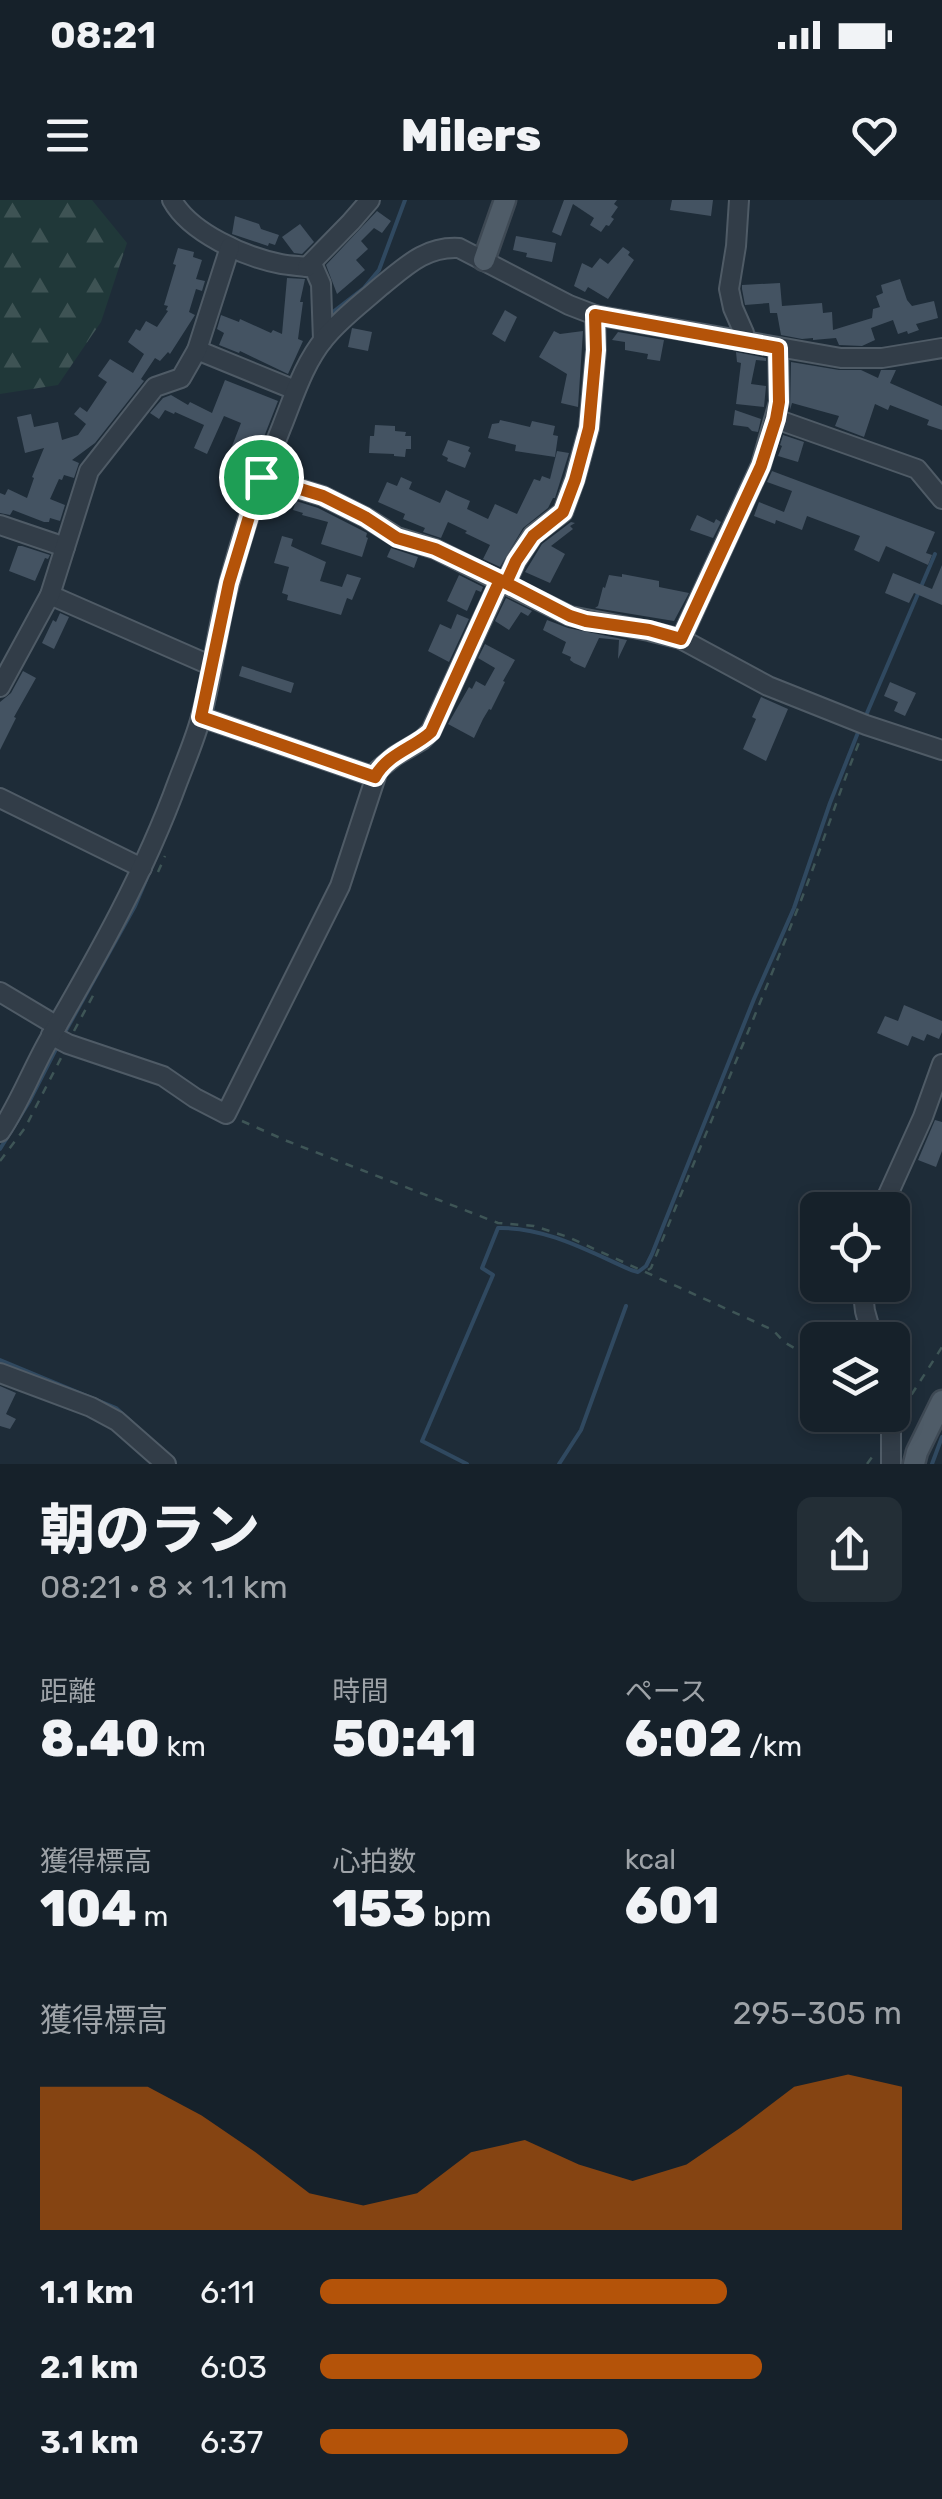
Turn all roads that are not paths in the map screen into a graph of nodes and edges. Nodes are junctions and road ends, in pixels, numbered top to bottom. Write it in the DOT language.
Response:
graph roads {
  1 [pos="370,200"];
  2 [pos="505,200"];
  3 [pos="738,200"];
  4 [pos="174,202"];
  5 [pos="230,247"];
  6 [pos="484,260"];
  7 [pos="308,264"];
  8 [pos="595,315"];
  9 [pos="331,336"];
  10 [pos="745,341"];
  11 [pos="778,348"];
  12 [pos="942,348"];
  13 [pos="197,350"];
  14 [pos="295,390"];
  15 [pos="776,419"];
  16 [pos="267,480"];
  17 [pos="942,499"];
  18 [pos="0,524"];
  19 [pos="64,548"];
  20 [pos="503,582"];
  21 [pos="50,596"];
  22 [pos="681,639"];
  23 [pos="212,666"];
  24 [pos="0,687"];
  25 [pos="206,719"];
  26 [pos="942,750"];
  27 [pos="375,777"];
  28 [pos="0,798"];
  29 [pos="142,868"];
  30 [pos="0,992"];
  31 [pos="57,1036"];
  32 [pos="942,1064"];
  33 [pos="0,1132"];
  34 [pos="889,1192"];
  35 [pos="0,1376"];
  36 [pos="942,1401"];
  37 [pos="891,1432"];
  38 [pos="166,1464"];
  39 [pos="891,1464"];
  40 [pos="914,1464"];
  1 -- 7 [label="street"];
  2 -- 6 [label="main road"];
  3 -- 10 [label="street"];
  4 -- 5 [label="street"];
  5 -- 7 [label="street"];
  5 -- 13 [label="street"];
  6 -- 8 [label="street"];
  6 -- 9 [label="street"];
  7 -- 9 [label="street"];
  8 -- 10 [label="street"];
  8 -- 20 [label="street"];
  9 -- 14 [label="street"];
  10 -- 11 [label="street"];
  11 -- 12 [label="street"];
  11 -- 15 [label="street"];
  13 -- 14 [label="street"];
  13 -- 19 [label="street"];
  14 -- 16 [label="street"];
  15 -- 17 [label="street"];
  15 -- 22 [label="street"];
  16 -- 20 [label="street"];
  16 -- 23 [label="street"];
  18 -- 19 [label="street"];
  19 -- 21 [label="street"];
  20 -- 22 [label="street"];
  20 -- 27 [label="street"];
  21 -- 23 [label="street"];
  21 -- 24 [label="street"];
  22 -- 26 [label="street"];
  23 -- 25 [label="street"];
  25 -- 27 [label="street"];
  25 -- 29 [label="street"];
  27 -- 31 [label="street"];
  28 -- 29 [label="street"];
  29 -- 31 [label="street"];
  30 -- 31 [label="street"];
  31 -- 33 [label="street"];
  32 -- 34 [label="street"];
  35 -- 38 [label="street"];
  36 -- 40 [label="main road"];
  37 -- 39 [label="street"];
}
